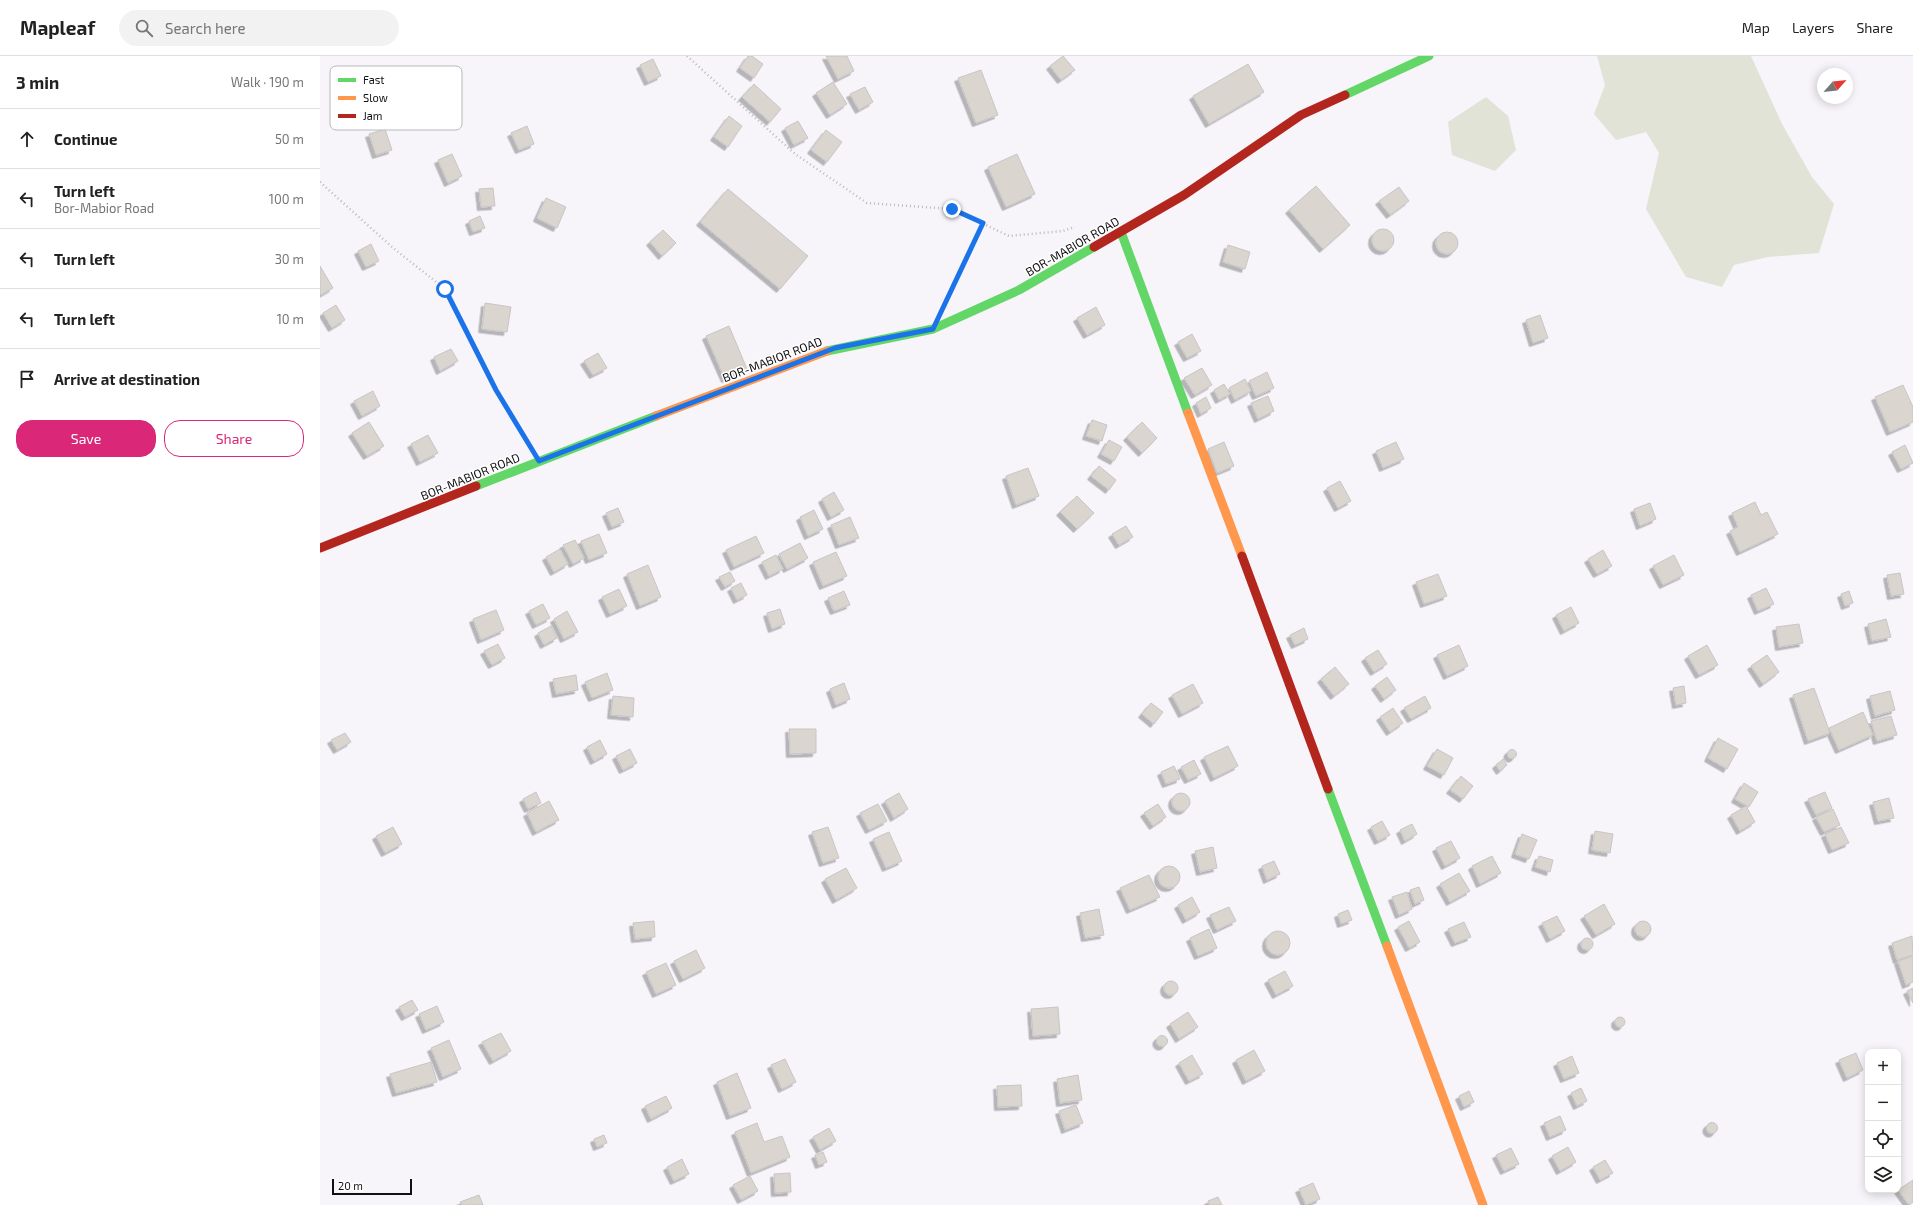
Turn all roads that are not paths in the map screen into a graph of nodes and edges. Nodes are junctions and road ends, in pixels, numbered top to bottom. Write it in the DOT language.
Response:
graph roads {
  1 [pos="1429,56"];
  2 [pos="1121,232"];
  3 [pos="320,548"];
  4 [pos="1483,1205"];
  1 -- 2 [label="street, BOR-MABIOR ROAD"];
  2 -- 3 [label="street, BOR-MABIOR ROAD"];
  2 -- 4 [label="street"];
}
